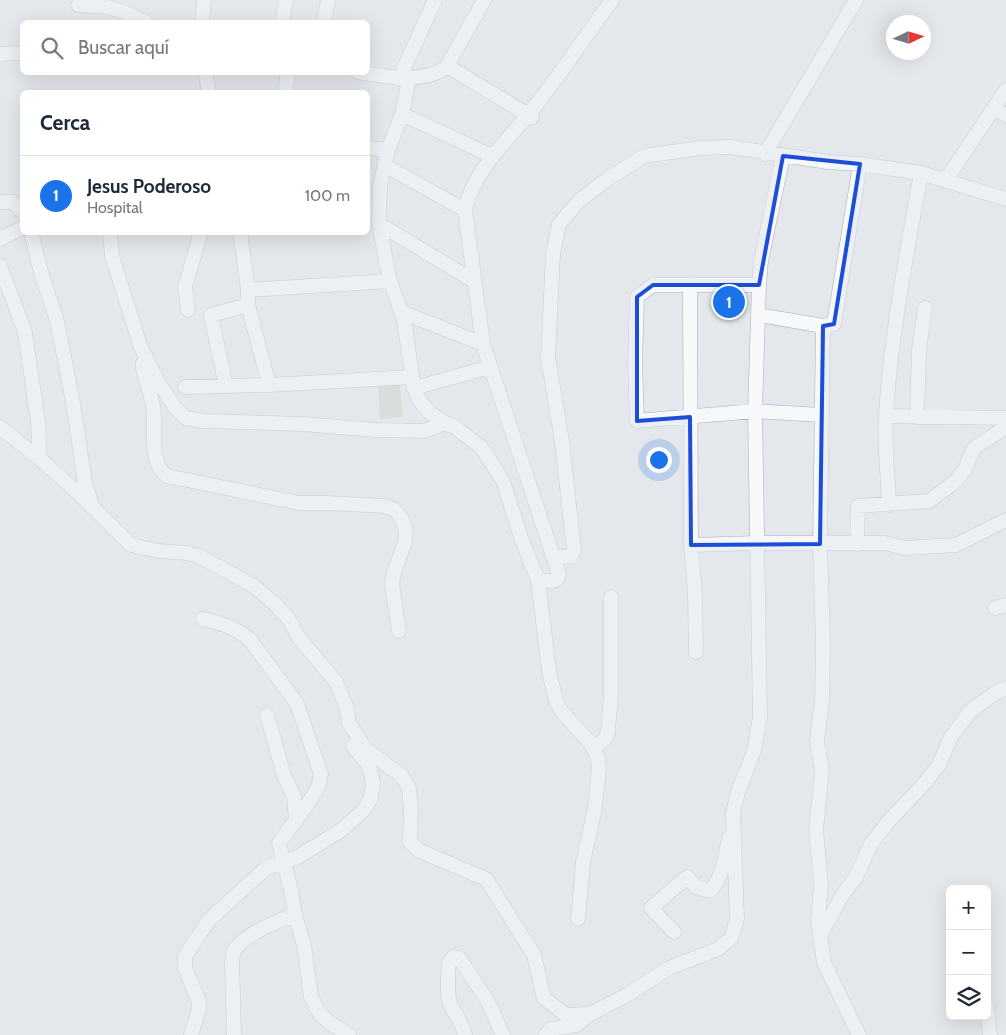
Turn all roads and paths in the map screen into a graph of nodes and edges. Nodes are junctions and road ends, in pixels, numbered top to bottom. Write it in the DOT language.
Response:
graph roads {
  1 [pos="204,0"];
  2 [pos="286,0"];
  3 [pos="328,0"];
  4 [pos="435,0"];
  5 [pos="484,0"];
  6 [pos="612,0"];
  7 [pos="856,0"];
  8 [pos="78,5"];
  9 [pos="121,5"];
  10 [pos="143,20"];
  11 [pos="202,20"];
  12 [pos="282,20"];
  13 [pos="324,20"];
  14 [pos="20,53"];
  15 [pos="0,54"];
  16 [pos="447,66"];
  17 [pos="370,74"];
  18 [pos="206,75"];
  19 [pos="287,75"];
  20 [pos="404,79"];
  21 [pos="209,90"];
  22 [pos="284,90"];
  23 [pos="1006,90"];
  24 [pos="1000,112"];
  25 [pos="402,114"];
  26 [pos="530,116"];
  27 [pos="370,148"];
  28 [pos="388,150"];
  29 [pos="765,154"];
  30 [pos="492,156"];
  31 [pos="783,156"];
  32 [pos="860,164"];
  33 [pos="384,166"];
  34 [pos="921,173"];
  35 [pos="946,180"];
  36 [pos="374,183"];
  37 [pos="1006,199"];
  38 [pos="0,202"];
  39 [pos="20,209"];
  40 [pos="465,210"];
  41 [pos="379,224"];
  42 [pos="20,229"];
  43 [pos="32,235"];
  44 [pos="110,235"];
  45 [pos="200,235"];
  46 [pos="240,235"];
  47 [pos="0,239"];
  48 [pos="0,266"];
  49 [pos="390,281"];
  50 [pos="474,281"];
  51 [pos="690,284"];
  52 [pos="759,285"];
  53 [pos="248,290"];
  54 [pos="248,305"];
  55 [pos="925,308"];
  56 [pos="188,310"];
  57 [pos="401,312"];
  58 [pos="759,315"];
  59 [pos="823,326"];
  60 [pos="484,344"];
  61 [pos="147,360"];
  62 [pos="490,367"];
  63 [pos="413,382"];
  64 [pos="269,385"];
  65 [pos="226,386"];
  66 [pos="185,387"];
  67 [pos="755,411"];
  68 [pos="821,415"];
  69 [pos="886,416"];
  70 [pos="917,416"];
  71 [pos="690,417"];
  72 [pos="1006,418"];
  73 [pos="445,423"];
  74 [pos="0,427"];
  75 [pos="1006,428"];
  76 [pos="40,459"];
  77 [pos="889,505"];
  78 [pos="92,508"];
  79 [pos="1006,520"];
  80 [pos="757,543"];
  81 [pos="820,544"];
  82 [pos="857,544"];
  83 [pos="691,545"];
  84 [pos="554,558"];
  85 [pos="538,580"];
  86 [pos="611,597"];
  87 [pos="203,619"];
  88 [pos="399,632"];
  89 [pos="696,652"];
  90 [pos="1006,688"];
  91 [pos="267,715"];
  92 [pos="349,723"];
  93 [pos="591,744"];
  94 [pos="733,813"];
  95 [pos="296,819"];
  96 [pos="283,863"];
  97 [pos="295,915"];
  98 [pos="578,918"];
  99 [pos="674,932"];
  100 [pos="820,936"];
  101 [pos="590,1014"];
  102 [pos="988,1020"];
  103 [pos="465,1034"];
  104 [pos="191,1035"];
  105 [pos="234,1035"];
  106 [pos="349,1035"];
  107 [pos="503,1035"];
  108 [pos="546,1035"];
  109 [pos="859,1035"];
  110 [pos="990,1035"];
  1 -- 11 [label="street"];
  2 -- 12 [label="street"];
  3 -- 13 [label="street"];
  4 -- 20 [label="street"];
  5 -- 16 [label="street"];
  6 -- 26 [label="street"];
  7 -- 29 [label="street"];
  8 -- 9 [label="street"];
  9 -- 10 [label="street"];
  14 -- 15 [label="street"];
  16 -- 20 [label="street"];
  16 -- 26 [label="street"];
  17 -- 20 [label="street"];
  18 -- 21 [label="street"];
  19 -- 22 [label="street"];
  20 -- 25 [label="street"];
  23 -- 24 [label="street"];
  24 -- 35 [label="street"];
  25 -- 28 [label="street"];
  25 -- 30 [label="street"];
  26 -- 30 [label="street"];
  27 -- 28 [label="street"];
  28 -- 33 [label="street"];
  29 -- 31 [label="street"];
  29 -- 84 [label="street"];
  30 -- 40 [label="street"];
  31 -- 32 [label="street"];
  31 -- 52 [label="street"];
  32 -- 34 [label="street"];
  32 -- 59 [label="street"];
  33 -- 36 [label="street"];
  33 -- 40 [label="street"];
  34 -- 35 [label="street"];
  34 -- 69 [label="street"];
  35 -- 37 [label="street"];
  36 -- 41 [label="street"];
  38 -- 39 [label="street"];
  40 -- 50 [label="street"];
  41 -- 49 [label="street"];
  41 -- 50 [label="street"];
  42 -- 47 [label="street"];
  43 -- 78 [label="street"];
  44 -- 61 [label="street"];
  45 -- 56 [label="street"];
  46 -- 53 [label="street"];
  48 -- 76 [label="street"];
  49 -- 53 [label="street"];
  49 -- 57 [label="street"];
  50 -- 60 [label="street"];
  51 -- 52 [label="street"];
  51 -- 71 [label="street"];
  51 -- 71 [label="street"];
  52 -- 58 [label="street"];
  53 -- 54 [label="street"];
  54 -- 64 [label="street"];
  54 -- 65 [label="street"];
  55 -- 70 [label="street"];
  57 -- 60 [label="street"];
  57 -- 63 [label="street"];
  58 -- 59 [label="street"];
  58 -- 67 [label="street"];
  59 -- 68 [label="street"];
  60 -- 62 [label="street"];
  61 -- 73 [label="street"];
  61 -- 88 [label="street"];
  62 -- 63 [label="street"];
  62 -- 84 [label="street"];
  63 -- 64 [label="street"];
  63 -- 73 [label="street"];
  64 -- 65 [label="street"];
  65 -- 66 [label="street"];
  67 -- 68 [label="street"];
  67 -- 71 [label="street"];
  67 -- 80 [label="street"];
  68 -- 81 [label="street"];
  69 -- 70 [label="street"];
  69 -- 77 [label="street"];
  70 -- 72 [label="street"];
  71 -- 83 [label="street"];
  73 -- 85 [label="street"];
  74 -- 76 [label="street"];
  75 -- 77 [label="street"];
  76 -- 78 [label="street"];
  77 -- 82 [label="street"];
  78 -- 92 [label="street"];
  79 -- 82 [label="street"];
  80 -- 81 [label="street"];
  80 -- 83 [label="street"];
  80 -- 94 [label="street"];
  81 -- 82 [label="street"];
  81 -- 100 [label="street"];
  83 -- 89 [label="street"];
  84 -- 85 [label="street"];
  85 -- 93 [label="street"];
  86 -- 93 [label="street"];
  87 -- 95 [label="street"];
  90 -- 100 [label="street"];
  91 -- 95 [label="street"];
  92 -- 96 [label="street"];
  92 -- 101 [label="street"];
  93 -- 98 [label="street"];
  94 -- 99 [label="street"];
  94 -- 101 [label="street"];
  95 -- 96 [label="street"];
  96 -- 97 [label="street"];
  96 -- 104 [label="street"];
  97 -- 105 [label="street"];
  97 -- 106 [label="street"];
  100 -- 109 [label="street"];
  101 -- 108 [label="street"];
  102 -- 110 [label="street"];
  103 -- 107 [label="street"];
}
